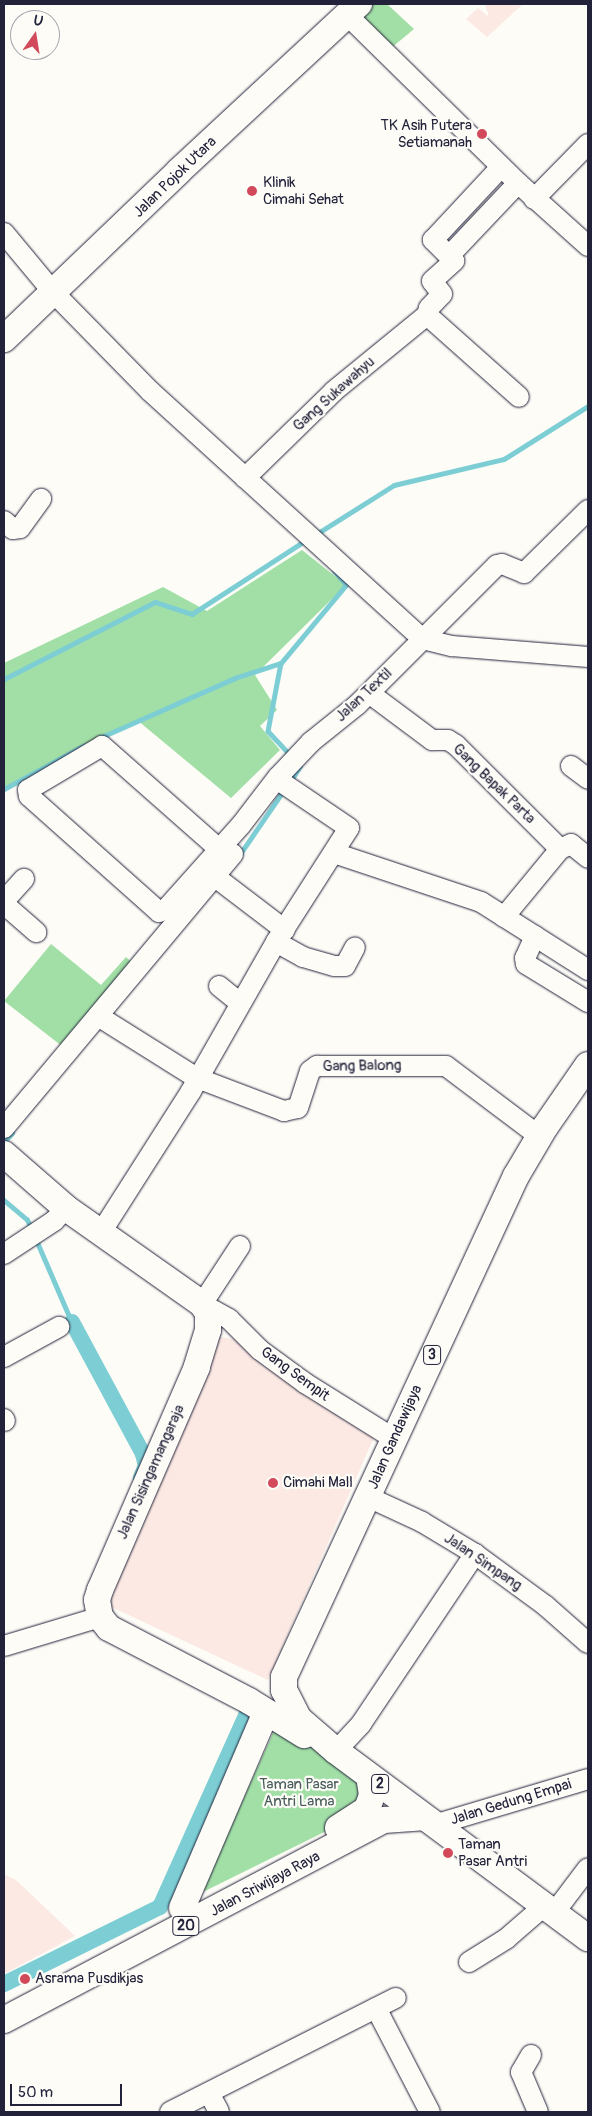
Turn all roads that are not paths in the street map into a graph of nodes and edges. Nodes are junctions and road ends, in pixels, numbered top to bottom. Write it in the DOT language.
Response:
graph roads {
  1 [pos="353,10"];
  2 [pos="588,144"];
  3 [pos="500,166"];
  4 [pos="518,183"];
  5 [pos="534,199"];
  6 [pos="4,233"];
  7 [pos="588,246"];
  8 [pos="448,256"];
  9 [pos="53,292"];
  10 [pos="427,315"];
  11 [pos="4,339"];
  12 [pos="519,397"];
  13 [pos="245,478"];
  14 [pos="41,499"];
  15 [pos="588,510"];
  16 [pos="4,521"];
  17 [pos="422,639"];
  18 [pos="588,657"];
  19 [pos="369,693"];
  20 [pos="305,750"];
  21 [pos="571,766"];
  22 [pos="588,778"];
  23 [pos="284,784"];
  24 [pos="219,849"];
  25 [pos="560,849"];
  26 [pos="334,853"];
  27 [pos="588,858"];
  28 [pos="214,876"];
  29 [pos="24,879"];
  30 [pos="4,902"];
  31 [pos="504,917"];
  32 [pos="36,932"];
  33 [pos="280,936"];
  34 [pos="535,936"];
  35 [pos="355,947"];
  36 [pos="588,970"];
  37 [pos="219,986"];
  38 [pos="588,1002"];
  39 [pos="240,1003"];
  40 [pos="98,1016"];
  41 [pos="588,1065"];
  42 [pos="197,1078"];
  43 [pos="4,1128"];
  44 [pos="539,1136"];
  45 [pos="4,1154"];
  46 [pos="60,1214"];
  47 [pos="100,1234"];
  48 [pos="240,1246"];
  49 [pos="4,1254"];
  50 [pos="202,1304"];
  51 [pos="59,1327"];
  52 [pos="4,1357"];
  53 [pos="393,1438"];
  54 [pos="368,1497"];
  55 [pos="475,1554"];
  56 [pos="100,1617"];
  57 [pos="588,1643"];
  58 [pos="4,1646"];
  59 [pos="266,1712"];
  60 [pos="336,1751"];
  61 [pos="369,1776"];
  62 [pos="588,1779"];
  63 [pos="429,1821"];
  64 [pos="588,1868"];
  65 [pos="182,1908"];
  66 [pos="549,1909"];
  67 [pos="588,1938"];
  68 [pos="469,1962"];
  69 [pos="396,1998"];
  70 [pos="4,2001"];
  71 [pos="376,2008"];
  72 [pos="4,2020"];
  73 [pos="531,2055"];
  74 [pos="208,2093"];
  75 [pos="170,2112"];
  76 [pos="219,2112"];
  77 [pos="430,2112"];
  78 [pos="538,2112"];
  1 -- 3 [label="street"];
  1 -- 9 [label="main road, Jalan Pojok Utara"];
  2 -- 5 [label="street"];
  3 -- 4 [label="street"];
  3 -- 8 [label="street"];
  4 -- 5 [label="street"];
  4 -- 8 [label="street"];
  5 -- 7 [label="street"];
  6 -- 9 [label="street"];
  8 -- 10 [label="street, Gang Sukawahyu"];
  9 -- 11 [label="main road, Jalan Pojok Utara"];
  9 -- 13 [label="street"];
  10 -- 12 [label="street"];
  10 -- 13 [label="street, Gang Sukawahyu"];
  13 -- 17 [label="street"];
  14 -- 16 [label="street"];
  15 -- 17 [label="street, Jalan Textil"];
  17 -- 18 [label="street"];
  17 -- 19 [label="street, Jalan Textil"];
  19 -- 20 [label="street, Jalan Textil"];
  19 -- 25 [label="street, Gang Bapak Parta"];
  20 -- 23 [label="street"];
  20 -- 24 [label="street"];
  21 -- 22 [label="street"];
  23 -- 26 [label="street"];
  23 -- 28 [label="street"];
  24 -- 24 [label="street"];
  25 -- 27 [label="street"];
  25 -- 31 [label="street"];
  26 -- 31 [label="street"];
  26 -- 33 [label="street"];
  28 -- 33 [label="street"];
  28 -- 40 [label="street"];
  29 -- 30 [label="street"];
  30 -- 32 [label="street"];
  31 -- 34 [label="street"];
  33 -- 35 [label="street"];
  33 -- 39 [label="street"];
  34 -- 36 [label="street"];
  34 -- 38 [label="street"];
  37 -- 39 [label="street"];
  39 -- 42 [label="street"];
  40 -- 42 [label="street"];
  40 -- 43 [label="street"];
  41 -- 44 [label="main road, Jalan Gandawijaya / 3"];
  42 -- 44 [label="street, Gang Balong"];
  42 -- 47 [label="street"];
  44 -- 53 [label="main road, Jalan Gandawijaya / 3"];
  45 -- 46 [label="main road"];
  46 -- 47 [label="main road"];
  46 -- 49 [label="street"];
  47 -- 50 [label="main road"];
  48 -- 50 [label="street"];
  50 -- 53 [label="street, Gang Sempit"];
  50 -- 56 [label="main road, Jalan Sisingamangaraja"];
  51 -- 52 [label="street"];
  53 -- 54 [label="main road, Jalan Gandawijaya / 3"];
  54 -- 55 [label="street, Jalan Simpang"];
  54 -- 60 [label="main road, Jalan Gandawijaya / 3"];
  55 -- 57 [label="street, Jalan Simpang"];
  55 -- 60 [label="street"];
  56 -- 58 [label="street"];
  56 -- 59 [label="main road"];
  59 -- 60 [label="main road"];
  59 -- 65 [label="main road"];
  60 -- 61 [label="main road, 2"];
  61 -- 63 [label="main road, 2"];
  61 -- 65 [label="main road, Jalan Sriwijaya Raya / 20"];
  62 -- 63 [label="street, Jalan Gedung Empai"];
  63 -- 66 [label="main road, 2"];
  63 -- 72 [label="main road, Jalan Sriwijaya Raya / 20"];
  64 -- 66 [label="street"];
  65 -- 70 [label="main road, Jalan Sriwijaya Raya / 20"];
  66 -- 67 [label="main road, 2"];
  66 -- 68 [label="street"];
  69 -- 71 [label="street"];
  71 -- 74 [label="street"];
  71 -- 77 [label="street"];
  73 -- 78 [label="street"];
  74 -- 75 [label="street"];
  74 -- 76 [label="street"];
}
